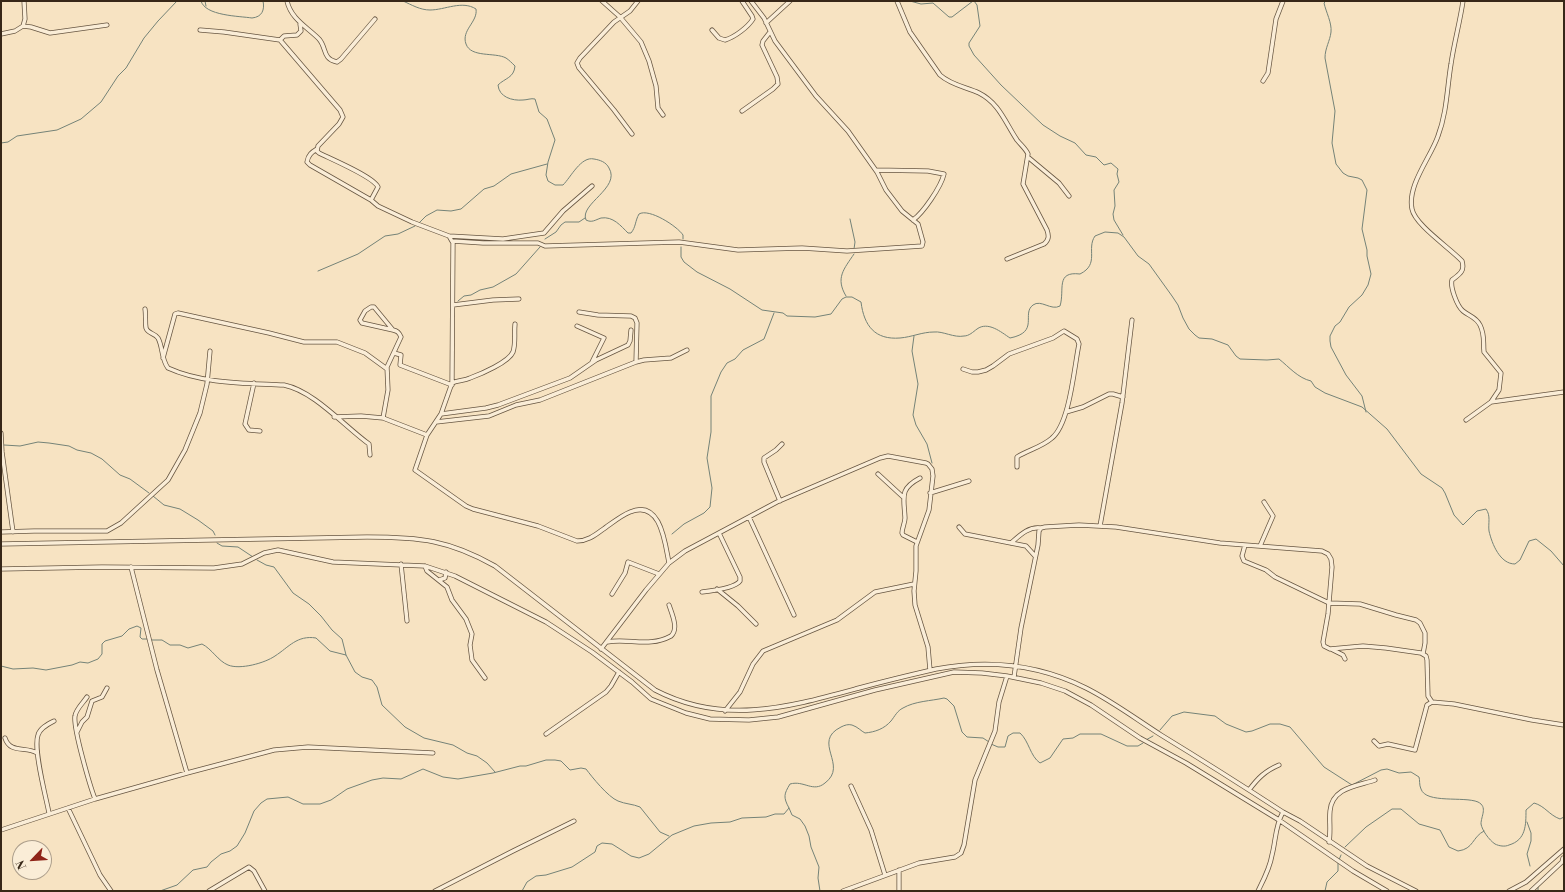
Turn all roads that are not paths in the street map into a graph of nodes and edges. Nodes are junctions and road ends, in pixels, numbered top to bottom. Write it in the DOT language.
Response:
graph roads {
  1 [pos="24,1"];
  2 [pos="287,1"];
  3 [pos="602,1"];
  4 [pos="638,1"];
  5 [pos="742,1"];
  6 [pos="751,1"];
  7 [pos="790,1"];
  8 [pos="897,1"];
  9 [pos="1284,1"];
  10 [pos="1463,1"];
  11 [pos="620,17"];
  12 [pos="375,19"];
  13 [pos="766,23"];
  14 [pos="107,24"];
  15 [pos="300,24"];
  16 [pos="23,26"];
  17 [pos="200,30"];
  18 [pos="712,30"];
  19 [pos="770,32"];
  20 [pos="1,34"];
  21 [pos="280,40"];
  22 [pos="1263,81"];
  23 [pos="742,111"];
  24 [pos="663,115"];
  25 [pos="632,134"];
  26 [pos="317,149"];
  27 [pos="1029,158"];
  28 [pos="876,170"];
  29 [pos="592,186"];
  30 [pos="1069,196"];
  31 [pos="371,200"];
  32 [pos="913,220"];
  33 [pos="449,236"];
  34 [pos="452,241"];
  35 [pos="1007,259"];
  36 [pos="519,299"];
  37 [pos="452,305"];
  38 [pos="145,309"];
  39 [pos="579,312"];
  40 [pos="1132,320"];
  41 [pos="515,324"];
  42 [pos="577,326"];
  43 [pos="393,330"];
  44 [pos="631,330"];
  45 [pos="687,350"];
  46 [pos="210,351"];
  47 [pos="394,353"];
  48 [pos="163,359"];
  49 [pos="592,362"];
  50 [pos="636,362"];
  51 [pos="387,369"];
  52 [pos="962,369"];
  53 [pos="207,379"];
  54 [pos="254,383"];
  55 [pos="452,384"];
  56 [pos="1564,392"];
  57 [pos="1123,397"];
  58 [pos="1491,402"];
  59 [pos="1066,412"];
  60 [pos="441,414"];
  61 [pos="334,417"];
  62 [pos="383,418"];
  63 [pos="1466,420"];
  64 [pos="436,422"];
  65 [pos="260,431"];
  66 [pos="1,433"];
  67 [pos="427,435"];
  68 [pos="782,444"];
  69 [pos="370,455"];
  70 [pos="1017,467"];
  71 [pos="878,474"];
  72 [pos="920,478"];
  73 [pos="969,481"];
  74 [pos="930,493"];
  75 [pos="903,498"];
  76 [pos="780,501"];
  77 [pos="1264,502"];
  78 [pos="749,517"];
  79 [pos="1100,526"];
  80 [pos="959,528"];
  81 [pos="1041,528"];
  82 [pos="1,532"];
  83 [pos="13,532"];
  84 [pos="719,533"];
  85 [pos="917,542"];
  86 [pos="1011,543"];
  87 [pos="1,544"];
  88 [pos="1245,545"];
  89 [pos="1260,546"];
  90 [pos="1035,556"];
  91 [pos="669,563"];
  92 [pos="402,564"];
  93 [pos="425,566"];
  94 [pos="131,567"];
  95 [pos="1,569"];
  96 [pos="446,572"];
  97 [pos="660,574"];
  98 [pos="439,580"];
  99 [pos="914,584"];
  100 [pos="717,589"];
  101 [pos="702,592"];
  102 [pos="612,594"];
  103 [pos="1329,603"];
  104 [pos="669,605"];
  105 [pos="794,615"];
  106 [pos="407,621"];
  107 [pos="756,624"];
  108 [pos="607,642"];
  109 [pos="1330,648"];
  110 [pos="601,649"];
  111 [pos="1423,654"];
  112 [pos="1345,659"];
  113 [pos="1016,666"];
  114 [pos="930,670"];
  115 [pos="620,672"];
  116 [pos="1008,676"];
  117 [pos="1014,677"];
  118 [pos="485,678"];
  119 [pos="107,688"];
  120 [pos="87,697"];
  121 [pos="1432,702"];
  122 [pos="725,711"];
  123 [pos="54,721"];
  124 [pos="1564,725"];
  125 [pos="77,732"];
  126 [pos="546,734"];
  127 [pos="5,738"];
  128 [pos="1374,741"];
  129 [pos="37,753"];
  130 [pos="433,753"];
  131 [pos="1279,765"];
  132 [pos="187,772"];
  133 [pos="1375,780"];
  134 [pos="851,786"];
  135 [pos="1249,790"];
  136 [pos="95,799"];
  137 [pos="68,808"];
  138 [pos="1283,812"];
  139 [pos="49,813"];
  140 [pos="1279,820"];
  141 [pos="574,821"];
  142 [pos="1,830"];
  143 [pos="1329,842"];
  144 [pos="1564,849"];
  145 [pos="1559,854"];
  146 [pos="1563,858"];
  147 [pos="899,870"];
  148 [pos="885,875"];
  149 [pos="111,891"];
  150 [pos="209,891"];
  151 [pos="265,891"];
  152 [pos="435,891"];
  153 [pos="843,891"];
  154 [pos="899,891"];
  155 [pos="1258,891"];
  156 [pos="1386,891"];
  157 [pos="1416,891"];
  158 [pos="1509,891"];
  159 [pos="1531,891"];
  1 -- 16 [label="street"];
  2 -- 15 [label="street"];
  3 -- 11 [label="street"];
  4 -- 11 [label="street"];
  5 -- 18 [label="street"];
  6 -- 13 [label="street"];
  7 -- 13 [label="street"];
  8 -- 27 [label="street"];
  9 -- 22 [label="street"];
  10 -- 58 [label="street"];
  11 -- 24 [label="street"];
  11 -- 25 [label="street"];
  12 -- 15 [label="street"];
  13 -- 19 [label="street"];
  14 -- 16 [label="street"];
  15 -- 21 [label="street"];
  16 -- 20 [label="street"];
  17 -- 21 [label="street"];
  19 -- 23 [label="street"];
  19 -- 28 [label="street"];
  21 -- 26 [label="street"];
  26 -- 31 [label="street"];
  26 -- 31 [label="street"];
  27 -- 30 [label="street"];
  27 -- 35 [label="street"];
  28 -- 32 [label="street"];
  28 -- 32 [label="street"];
  29 -- 33 [label="street"];
  31 -- 33 [label="street"];
  32 -- 34 [label="street"];
  33 -- 34 [label="street"];
  34 -- 37 [label="street"];
  36 -- 37 [label="street"];
  37 -- 55 [label="street"];
  38 -- 48 [label="street"];
  39 -- 50 [label="street"];
  40 -- 57 [label="street"];
  41 -- 55 [label="street"];
  42 -- 49 [label="street"];
  43 -- 43 [label="street"];
  43 -- 47 [label="street"];
  44 -- 49 [label="street"];
  45 -- 50 [label="street"];
  46 -- 53 [label="street"];
  47 -- 51 [label="street"];
  47 -- 55 [label="street"];
  48 -- 51 [label="street"];
  48 -- 53 [label="street"];
  49 -- 60 [label="street"];
  50 -- 64 [label="street"];
  51 -- 62 [label="street"];
  52 -- 59 [label="street"];
  53 -- 54 [label="street"];
  53 -- 83 [label="street"];
  54 -- 61 [label="street"];
  54 -- 65 [label="street"];
  55 -- 60 [label="street"];
  56 -- 58 [label="street"];
  57 -- 59 [label="street"];
  57 -- 79 [label="street"];
  58 -- 63 [label="street"];
  59 -- 70 [label="street"];
  60 -- 64 [label="street"];
  61 -- 62 [label="street"];
  61 -- 69 [label="street"];
  62 -- 67 [label="street"];
  64 -- 67 [label="street"];
  66 -- 83 [label="street"];
  67 -- 91 [label="street"];
  68 -- 76 [label="street"];
  71 -- 75 [label="street"];
  72 -- 75 [label="street"];
  73 -- 74 [label="street"];
  74 -- 76 [label="street"];
  74 -- 85 [label="street"];
  75 -- 85 [label="street"];
  76 -- 78 [label="street"];
  77 -- 89 [label="street"];
  78 -- 84 [label="street"];
  78 -- 105 [label="street"];
  79 -- 81 [label="street"];
  79 -- 88 [label="street"];
  80 -- 86 [label="street"];
  81 -- 86 [label="street"];
  81 -- 90 [label="street"];
  82 -- 83 [label="street"];
  84 -- 91 [label="street"];
  84 -- 100 [label="street"];
  85 -- 99 [label="street"];
  86 -- 90 [label="street"];
  87 -- 110 [label="street"];
  88 -- 89 [label="street"];
  88 -- 103 [label="street"];
  89 -- 103 [label="street"];
  90 -- 113 [label="street"];
  91 -- 97 [label="street"];
  92 -- 93 [label="street"];
  92 -- 94 [label="street"];
  92 -- 106 [label="street"];
  93 -- 96 [label="street"];
  93 -- 98 [label="street"];
  94 -- 95 [label="street"];
  94 -- 132 [label="street"];
  96 -- 98 [label="street"];
  96 -- 115 [label="street"];
  97 -- 102 [label="street"];
  97 -- 108 [label="street"];
  98 -- 118 [label="street"];
  99 -- 114 [label="street"];
  99 -- 122 [label="street"];
  100 -- 101 [label="street"];
  100 -- 107 [label="street"];
  103 -- 109 [label="street"];
  103 -- 111 [label="street"];
  104 -- 108 [label="street"];
  108 -- 110 [label="street"];
  109 -- 111 [label="street"];
  109 -- 112 [label="street"];
  110 -- 122 [label="street"];
  111 -- 121 [label="street"];
  113 -- 114 [label="street"];
  113 -- 117 [label="street"];
  113 -- 135 [label="street"];
  114 -- 122 [label="street"];
  115 -- 116 [label="street"];
  115 -- 126 [label="street"];
  116 -- 117 [label="street"];
  116 -- 147 [label="street"];
  117 -- 140 [label="street"];
  119 -- 125 [label="street"];
  120 -- 125 [label="street"];
  121 -- 124 [label="street"];
  121 -- 128 [label="street"];
  123 -- 129 [label="street"];
  125 -- 136 [label="street"];
  127 -- 129 [label="street"];
  129 -- 139 [label="street"];
  130 -- 132 [label="street"];
  131 -- 135 [label="street"];
  132 -- 136 [label="street"];
  133 -- 143 [label="street"];
  134 -- 148 [label="street"];
  135 -- 138 [label="street"];
  136 -- 137 [label="street"];
  137 -- 139 [label="street"];
  137 -- 149 [label="street"];
  138 -- 140 [label="street"];
  138 -- 143 [label="street"];
  139 -- 142 [label="street"];
  140 -- 155 [label="street"];
  140 -- 156 [label="street"];
  141 -- 152 [label="street"];
  143 -- 157 [label="street"];
  144 -- 145 [label="street"];
  145 -- 146 [label="street"];
  145 -- 158 [label="street"];
  146 -- 159 [label="street"];
  147 -- 148 [label="street"];
  147 -- 154 [label="street"];
  148 -- 153 [label="street"];
  150 -- 151 [label="street"];
}
